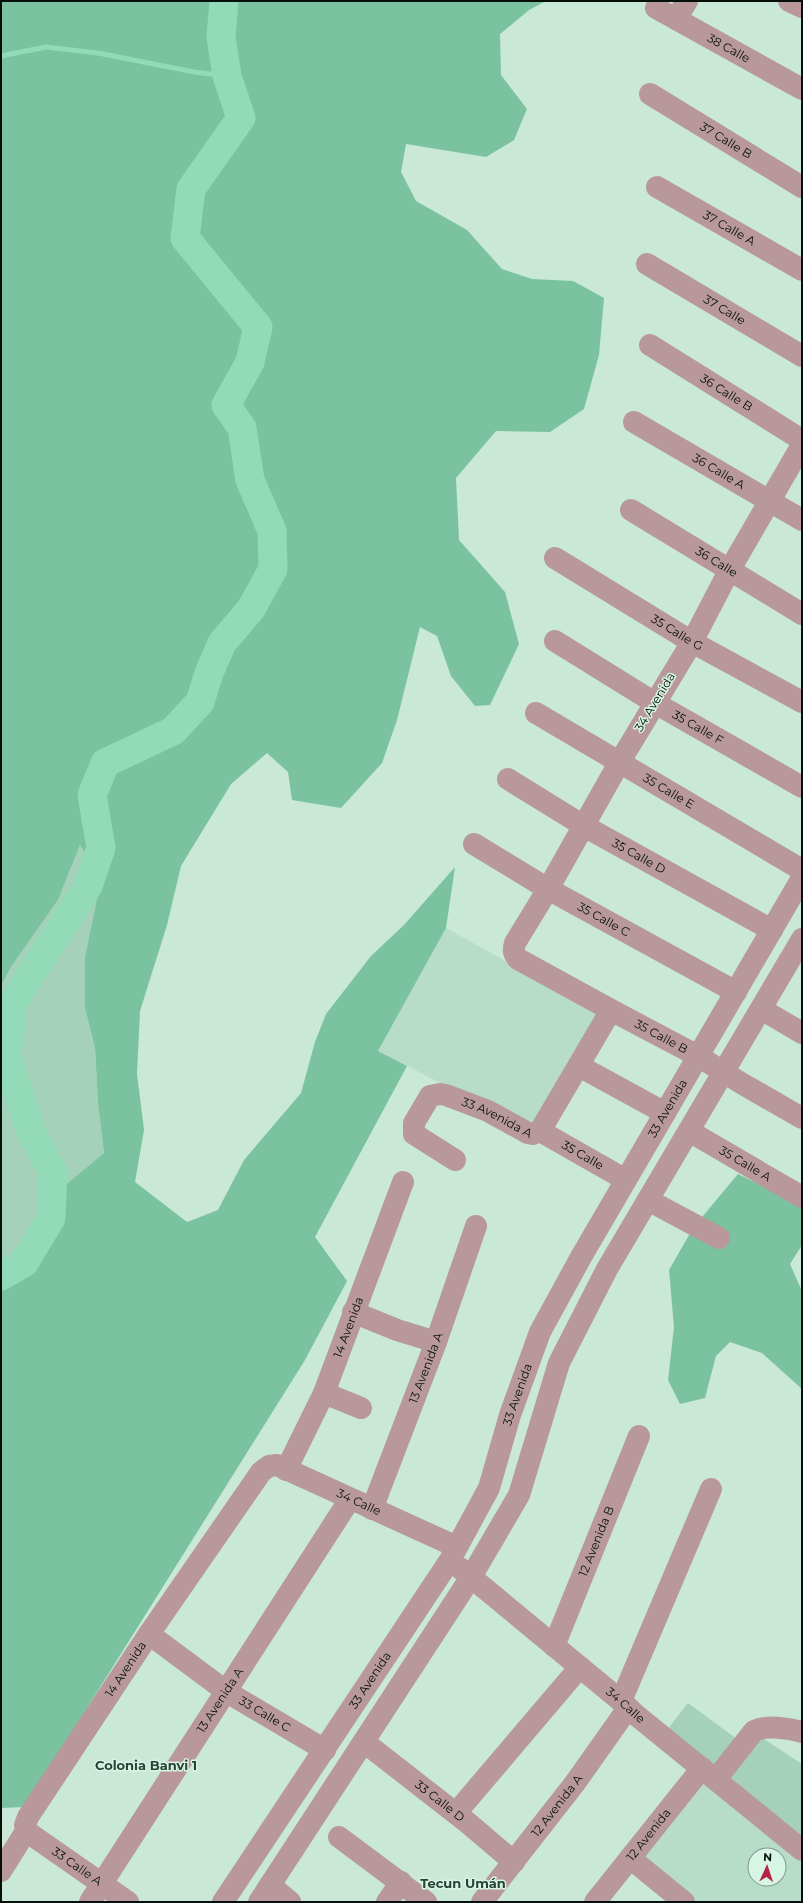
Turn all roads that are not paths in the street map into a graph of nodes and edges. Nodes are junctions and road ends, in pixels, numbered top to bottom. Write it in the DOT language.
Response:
graph roads {
  1 [pos="789,1"];
  2 [pos="656,8"];
  3 [pos="802,8"];
  4 [pos="682,10"];
  5 [pos="802,89"];
  6 [pos="650,94"];
  7 [pos="657,186"];
  8 [pos="802,187"];
  9 [pos="647,264"];
  10 [pos="802,270"];
  11 [pos="650,345"];
  12 [pos="802,356"];
  13 [pos="634,422"];
  14 [pos="802,440"];
  15 [pos="802,445"];
  16 [pos="770,502"];
  17 [pos="631,510"];
  18 [pos="802,520"];
  19 [pos="555,558"];
  20 [pos="729,571"];
  21 [pos="802,614"];
  22 [pos="555,642"];
  23 [pos="692,642"];
  24 [pos="802,702"];
  25 [pos="655,703"];
  26 [pos="536,713"];
  27 [pos="619,763"];
  28 [pos="508,779"];
  29 [pos="802,787"];
  30 [pos="584,826"];
  31 [pos="474,844"];
  32 [pos="802,870"];
  33 [pos="802,878"];
  34 [pos="548,889"];
  35 [pos="772,930"];
  36 [pos="800,946"];
  37 [pos="518,958"];
  38 [pos="736,992"];
  39 [pos="761,1008"];
  40 [pos="611,1010"];
  41 [pos="802,1033"];
  42 [pos="698,1056"];
  43 [pos="579,1066"];
  44 [pos="724,1072"];
  45 [pos="665,1113"];
  46 [pos="802,1118"];
  47 [pos="540,1131"];
  48 [pos="689,1131"];
  49 [pos="455,1160"];
  50 [pos="626,1180"];
  51 [pos="403,1182"];
  52 [pos="802,1197"];
  53 [pos="648,1200"];
  54 [pos="476,1226"];
  55 [pos="719,1238"];
  56 [pos="353,1312"];
  57 [pos="436,1342"];
  58 [pos="324,1393"];
  59 [pos="361,1408"];
  60 [pos="639,1436"];
  61 [pos="286,1470"];
  62 [pos="261,1472"];
  63 [pos="711,1489"];
  64 [pos="350,1499"];
  65 [pos="372,1509"];
  66 [pos="453,1553"];
  67 [pos="471,1577"];
  68 [pos="149,1634"];
  69 [pos="554,1646"];
  70 [pos="580,1667"];
  71 [pos="227,1692"];
  72 [pos="625,1704"];
  73 [pos="801,1731"];
  74 [pos="364,1742"];
  75 [pos="325,1750"];
  76 [pos="709,1773"];
  77 [pos="456,1813"];
  78 [pos="26,1831"];
  79 [pos="339,1837"];
  80 [pos="802,1850"];
  81 [pos="630,1858"];
  82 [pos="514,1862"];
  83 [pos="1,1871"];
  84 [pos="401,1882"];
  85 [pos="96,1894"];
  86 [pos="265,1894"];
  87 [pos="128,1902"];
  88 [pos="223,1902"];
  89 [pos="290,1902"];
  90 [pos="387,1902"];
  91 [pos="426,1902"];
  92 [pos="482,1902"];
  93 [pos="595,1902"];
  94 [pos="684,1902"];
  1 -- 3 [label="street"];
  2 -- 4 [label="street, 38 Calle"];
  4 -- 5 [label="street, 38 Calle"];
  6 -- 8 [label="street, 37 Calle B"];
  7 -- 10 [label="street, 37 Calle A"];
  9 -- 12 [label="street, 37 Calle"];
  11 -- 14 [label="street, 36 Calle B"];
  13 -- 16 [label="street, 36 Calle A"];
  15 -- 16 [label="street, 34 Avenida"];
  16 -- 18 [label="street, 36 Calle A"];
  16 -- 20 [label="street, 34 Avenida"];
  17 -- 20 [label="street, 36 Calle"];
  19 -- 23 [label="street, 35 Calle G"];
  20 -- 21 [label="street, 36 Calle"];
  20 -- 23 [label="street, 34 Avenida"];
  22 -- 25 [label="street, 35 Calle F"];
  23 -- 24 [label="street, 35 Calle G"];
  23 -- 25 [label="street, 34 Avenida"];
  25 -- 27 [label="street, 34 Avenida"];
  25 -- 29 [label="street, 35 Calle F"];
  26 -- 27 [label="street, 35 Calle E"];
  27 -- 30 [label="street, 34 Avenida"];
  27 -- 32 [label="street, 35 Calle E"];
  28 -- 30 [label="street, 35 Calle D"];
  30 -- 34 [label="street, 34 Avenida"];
  30 -- 35 [label="street, 35 Calle D"];
  31 -- 34 [label="street, 35 Calle C"];
  33 -- 35 [label="street, 33 Avenida"];
  34 -- 37 [label="street, 34 Avenida"];
  34 -- 38 [label="street, 35 Calle C"];
  35 -- 38 [label="street, 33 Avenida"];
  36 -- 39 [label="street"];
  37 -- 40 [label="street, 35 Calle B"];
  38 -- 42 [label="street, 33 Avenida"];
  39 -- 41 [label="street"];
  39 -- 44 [label="street"];
  40 -- 42 [label="street, 35 Calle B"];
  40 -- 43 [label="street, 33 Avenida A"];
  42 -- 44 [label="street, 35 Calle B"];
  42 -- 45 [label="street, 33 Avenida"];
  43 -- 45 [label="street"];
  43 -- 47 [label="street, 33 Avenida A"];
  44 -- 46 [label="street, 35 Calle B"];
  44 -- 48 [label="street"];
  45 -- 50 [label="street, 33 Avenida"];
  47 -- 49 [label="street, 33 Avenida A"];
  47 -- 50 [label="street, 35 Calle"];
  48 -- 52 [label="street, 35 Calle A"];
  48 -- 53 [label="street"];
  50 -- 66 [label="street, 33 Avenida"];
  51 -- 56 [label="street, 14 Avenida"];
  53 -- 55 [label="street"];
  53 -- 67 [label="street"];
  54 -- 57 [label="street, 13 Avenida A"];
  56 -- 57 [label="street"];
  56 -- 58 [label="street, 14 Avenida"];
  57 -- 65 [label="street, 13 Avenida A"];
  58 -- 59 [label="street"];
  58 -- 61 [label="street, 14 Avenida"];
  60 -- 69 [label="street, 12 Avenida B"];
  61 -- 62 [label="street, 34 Calle"];
  61 -- 64 [label="street, 34 Calle"];
  62 -- 68 [label="street, 14 Avenida"];
  63 -- 72 [label="street, 12 Avenida A"];
  64 -- 65 [label="street, 34 Calle"];
  64 -- 71 [label="street, 13 Avenida A"];
  65 -- 66 [label="street, 34 Calle"];
  66 -- 67 [label="street, 34 Calle"];
  66 -- 75 [label="street, 33 Avenida"];
  67 -- 69 [label="street, 34 Calle"];
  67 -- 74 [label="street"];
  68 -- 71 [label="street, 33 Calle C"];
  68 -- 78 [label="street, 14 Avenida"];
  69 -- 70 [label="street, 34 Calle"];
  70 -- 72 [label="street, 34 Calle"];
  70 -- 77 [label="street"];
  71 -- 75 [label="street, 33 Calle C"];
  71 -- 85 [label="street, 13 Avenida A"];
  72 -- 76 [label="street, 34 Calle"];
  72 -- 82 [label="street, 12 Avenida A"];
  73 -- 76 [label="street, 12 Avenida"];
  74 -- 77 [label="street, 33 Calle D"];
  74 -- 86 [label="street"];
  75 -- 88 [label="street, 33 Avenida"];
  76 -- 80 [label="street, 34 Calle"];
  76 -- 81 [label="street, 12 Avenida"];
  77 -- 82 [label="street, 33 Calle D"];
  78 -- 83 [label="street, 14 Avenida"];
  78 -- 85 [label="street, 33 Calle A"];
  79 -- 84 [label="street"];
  81 -- 93 [label="street, 12 Avenida"];
  81 -- 94 [label="street"];
  82 -- 92 [label="street, 12 Avenida A"];
  84 -- 90 [label="street"];
  84 -- 91 [label="street"];
  85 -- 87 [label="street, 33 Calle A"];
  86 -- 89 [label="street"];
}
